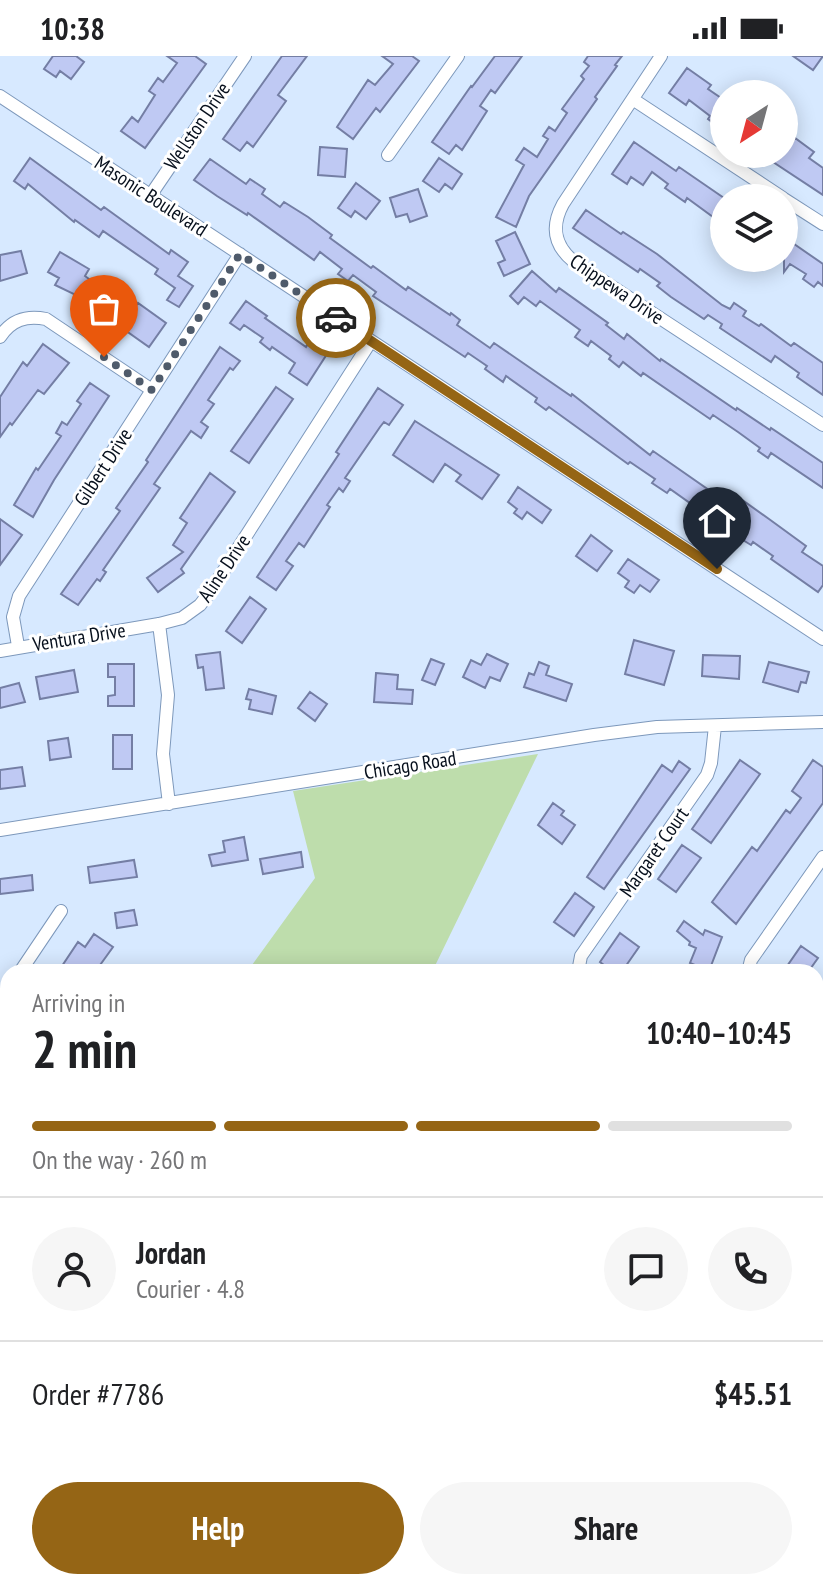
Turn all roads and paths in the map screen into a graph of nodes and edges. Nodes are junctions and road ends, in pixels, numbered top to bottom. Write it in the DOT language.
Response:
graph roads {
  1 [pos="245,56"];
  2 [pos="458,56"];
  3 [pos="661,56"];
  4 [pos="0,96"];
  5 [pos="634,100"];
  6 [pos="388,155"];
  7 [pos="762,184"];
  8 [pos="150,196"];
  9 [pos="798,208"];
  10 [pos="823,224"];
  11 [pos="240,254"];
  12 [pos="0,337"];
  13 [pos="371,341"];
  14 [pos="152,390"];
  15 [pos="823,425"];
  16 [pos="159,624"];
  17 [pos="823,639"];
  18 [pos="18,646"];
  19 [pos="0,651"];
  20 [pos="823,722"];
  21 [pos="715,726"];
  22 [pos="169,804"];
  23 [pos="0,830"];
  24 [pos="823,857"];
  25 [pos="61,911"];
  26 [pos="25,964"];
  27 [pos="580,964"];
  28 [pos="750,964"];
  1 -- 8 [label="street, Wellston Drive"];
  2 -- 6 [label="street"];
  3 -- 5 [label="street, Chippewa Drive"];
  4 -- 8 [label="street, Masonic Boulevard"];
  5 -- 7 [label="street"];
  5 -- 15 [label="street, Chippewa Drive"];
  8 -- 11 [label="street, Masonic Boulevard"];
  9 -- 10 [label="street"];
  11 -- 13 [label="street, Masonic Boulevard"];
  11 -- 14 [label="street, Gilbert Drive"];
  12 -- 14 [label="street"];
  13 -- 16 [label="street, Aline Drive"];
  13 -- 17 [label="street, Masonic Boulevard"];
  14 -- 18 [label="street, Gilbert Drive"];
  16 -- 18 [label="street, Ventura Drive"];
  16 -- 22 [label="street"];
  18 -- 19 [label="street, Ventura Drive"];
  20 -- 21 [label="street, Chicago Road"];
  21 -- 22 [label="street, Chicago Road"];
  21 -- 27 [label="street, Margaret Court"];
  22 -- 23 [label="street, Chicago Road"];
  24 -- 28 [label="street"];
  25 -- 26 [label="street"];
}
